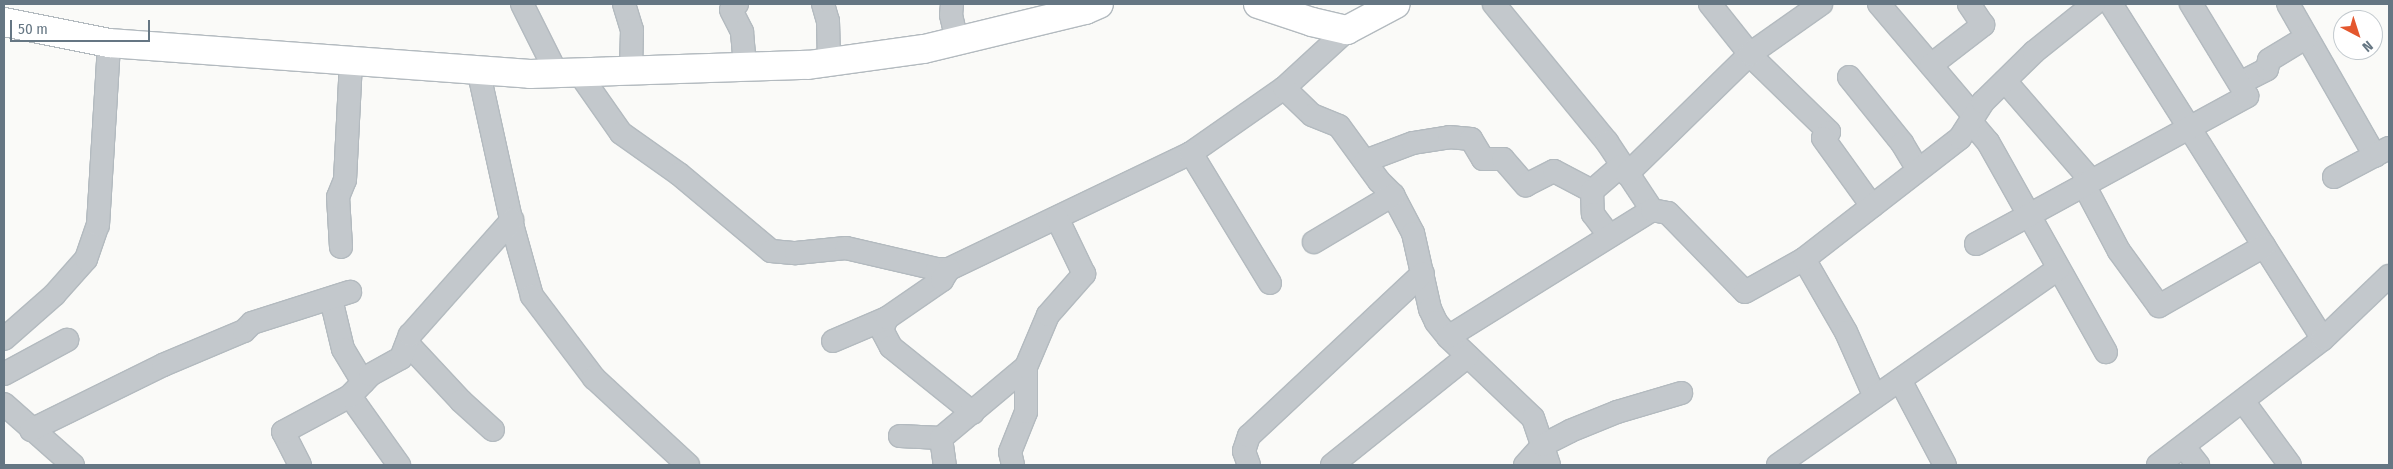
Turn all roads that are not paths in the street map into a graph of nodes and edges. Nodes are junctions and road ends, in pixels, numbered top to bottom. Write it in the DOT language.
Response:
graph roads {
  1 [pos="522,4"];
  2 [pos="624,4"];
  3 [pos="737,4"];
  4 [pos="823,4"];
  5 [pos="952,4"];
  6 [pos="1099,4"];
  7 [pos="1258,4"];
  8 [pos="1494,4"];
  9 [pos="1710,4"];
  10 [pos="1821,4"];
  11 [pos="1879,4"];
  12 [pos="1969,4"];
  13 [pos="2094,4"];
  14 [pos="2110,4"];
  15 [pos="2191,4"];
  16 [pos="2288,4"];
  17 [pos="1386,6"];
  18 [pos="4,22"];
  19 [pos="1347,30"];
  20 [pos="2307,37"];
  21 [pos="958,41"];
  22 [pos="109,43"];
  23 [pos="1750,54"];
  24 [pos="351,60"];
  25 [pos="829,62"];
  26 [pos="1931,65"];
  27 [pos="745,67"];
  28 [pos="478,69"];
  29 [pos="631,71"];
  30 [pos="568,73"];
  31 [pos="1849,76"];
  32 [pos="2005,81"];
  33 [pos="2240,83"];
  34 [pos="1284,88"];
  35 [pos="1972,119"];
  36 [pos="2189,128"];
  37 [pos="2382,152"];
  38 [pos="1191,153"];
  39 [pos="1365,161"];
  40 [pos="1624,170"];
  41 [pos="1918,170"];
  42 [pos="2334,177"];
  43 [pos="2086,181"];
  44 [pos="1592,191"];
  45 [pos="1393,195"];
  46 [pos="1872,206"];
  47 [pos="1652,210"];
  48 [pos="2028,214"];
  49 [pos="1057,218"];
  50 [pos="512,220"];
  51 [pos="1609,235"];
  52 [pos="1314,242"];
  53 [pos="1976,244"];
  54 [pos="2264,246"];
  55 [pos="341,247"];
  56 [pos="1804,259"];
  57 [pos="2058,268"];
  58 [pos="949,269"];
  59 [pos="1423,273"];
  60 [pos="2389,276"];
  61 [pos="1270,283"];
  62 [pos="887,318"];
  63 [pos="1448,337"];
  64 [pos="4,339"];
  65 [pos="2323,339"];
  66 [pos="67,340"];
  67 [pos="833,340"];
  68 [pos="407,343"];
  69 [pos="2106,352"];
  70 [pos="1468,356"];
  71 [pos="1026,367"];
  72 [pos="4,374"];
  73 [pos="1900,380"];
  74 [pos="357,389"];
  75 [pos="1682,393"];
  76 [pos="1875,397"];
  77 [pos="2243,401"];
  78 [pos="4,404"];
  79 [pos="973,413"];
  80 [pos="31,430"];
  81 [pos="493,430"];
  82 [pos="900,436"];
  83 [pos="941,438"];
  84 [pos="2184,447"];
  85 [pos="1546,455"];
  86 [pos="1934,461"];
  87 [pos="74,465"];
  88 [pos="300,465"];
  89 [pos="399,465"];
  90 [pos="687,465"];
  91 [pos="945,465"];
  92 [pos="1013,465"];
  93 [pos="1249,465"];
  94 [pos="1332,465"];
  95 [pos="1525,465"];
  96 [pos="1778,465"];
  97 [pos="2158,465"];
  98 [pos="2198,465"];
  99 [pos="2290,465"];
  1 -- 30 [label="street"];
  2 -- 29 [label="street"];
  3 -- 27 [label="street"];
  4 -- 25 [label="street"];
  5 -- 21 [label="street"];
  6 -- 21 [label="main road"];
  7 -- 19 [label="main road"];
  8 -- 40 [label="street"];
  9 -- 23 [label="street"];
  10 -- 23 [label="street"];
  11 -- 26 [label="street"];
  12 -- 26 [label="street"];
  13 -- 32 [label="street"];
  14 -- 36 [label="street"];
  15 -- 33 [label="street"];
  16 -- 20 [label="street"];
  17 -- 19 [label="main road"];
  18 -- 22 [label="main road"];
  19 -- 34 [label="street"];
  20 -- 33 [label="street"];
  20 -- 37 [label="street"];
  21 -- 25 [label="main road"];
  22 -- 24 [label="main road"];
  22 -- 64 [label="street"];
  23 -- 40 [label="street"];
  23 -- 46 [label="street"];
  24 -- 28 [label="main road"];
  24 -- 55 [label="street"];
  25 -- 27 [label="main road"];
  26 -- 35 [label="street"];
  27 -- 29 [label="main road"];
  28 -- 30 [label="main road"];
  28 -- 50 [label="street"];
  29 -- 30 [label="main road"];
  30 -- 58 [label="street"];
  31 -- 41 [label="street"];
  32 -- 35 [label="street"];
  32 -- 43 [label="street"];
  33 -- 36 [label="street"];
  34 -- 38 [label="street"];
  34 -- 39 [label="street"];
  35 -- 41 [label="street"];
  35 -- 48 [label="street"];
  36 -- 43 [label="street"];
  36 -- 54 [label="street"];
  37 -- 42 [label="street"];
  38 -- 49 [label="street"];
  38 -- 61 [label="street"];
  39 -- 44 [label="street"];
  39 -- 45 [label="street"];
  40 -- 44 [label="street"];
  40 -- 47 [label="street"];
  41 -- 46 [label="street"];
  43 -- 48 [label="street"];
  43 -- 54 [label="street"];
  44 -- 51 [label="street"];
  45 -- 52 [label="street"];
  45 -- 59 [label="street"];
  46 -- 56 [label="street"];
  47 -- 51 [label="street"];
  47 -- 56 [label="street"];
  48 -- 53 [label="street"];
  48 -- 57 [label="street"];
  49 -- 58 [label="street"];
  49 -- 71 [label="street"];
  50 -- 68 [label="street"];
  50 -- 90 [label="street"];
  51 -- 63 [label="street"];
  54 -- 65 [label="street"];
  56 -- 76 [label="street"];
  57 -- 69 [label="street"];
  57 -- 73 [label="street"];
  58 -- 62 [label="street"];
  59 -- 63 [label="street"];
  59 -- 93 [label="street"];
  60 -- 65 [label="street"];
  62 -- 67 [label="street"];
  62 -- 79 [label="street"];
  63 -- 70 [label="street"];
  65 -- 77 [label="street"];
  66 -- 72 [label="street"];
  68 -- 74 [label="street"];
  68 -- 81 [label="street"];
  70 -- 85 [label="street"];
  70 -- 94 [label="street"];
  71 -- 79 [label="street"];
  71 -- 92 [label="street"];
  73 -- 76 [label="street"];
  73 -- 86 [label="street"];
  74 -- 80 [label="street"];
  74 -- 88 [label="street"];
  74 -- 89 [label="street"];
  75 -- 85 [label="street"];
  76 -- 96 [label="street"];
  77 -- 84 [label="street"];
  77 -- 99 [label="street"];
  78 -- 80 [label="street"];
  79 -- 83 [label="street"];
  80 -- 87 [label="street"];
  82 -- 83 [label="street"];
  83 -- 91 [label="street"];
  84 -- 97 [label="street"];
  84 -- 98 [label="street"];
  85 -- 95 [label="street"];
}
